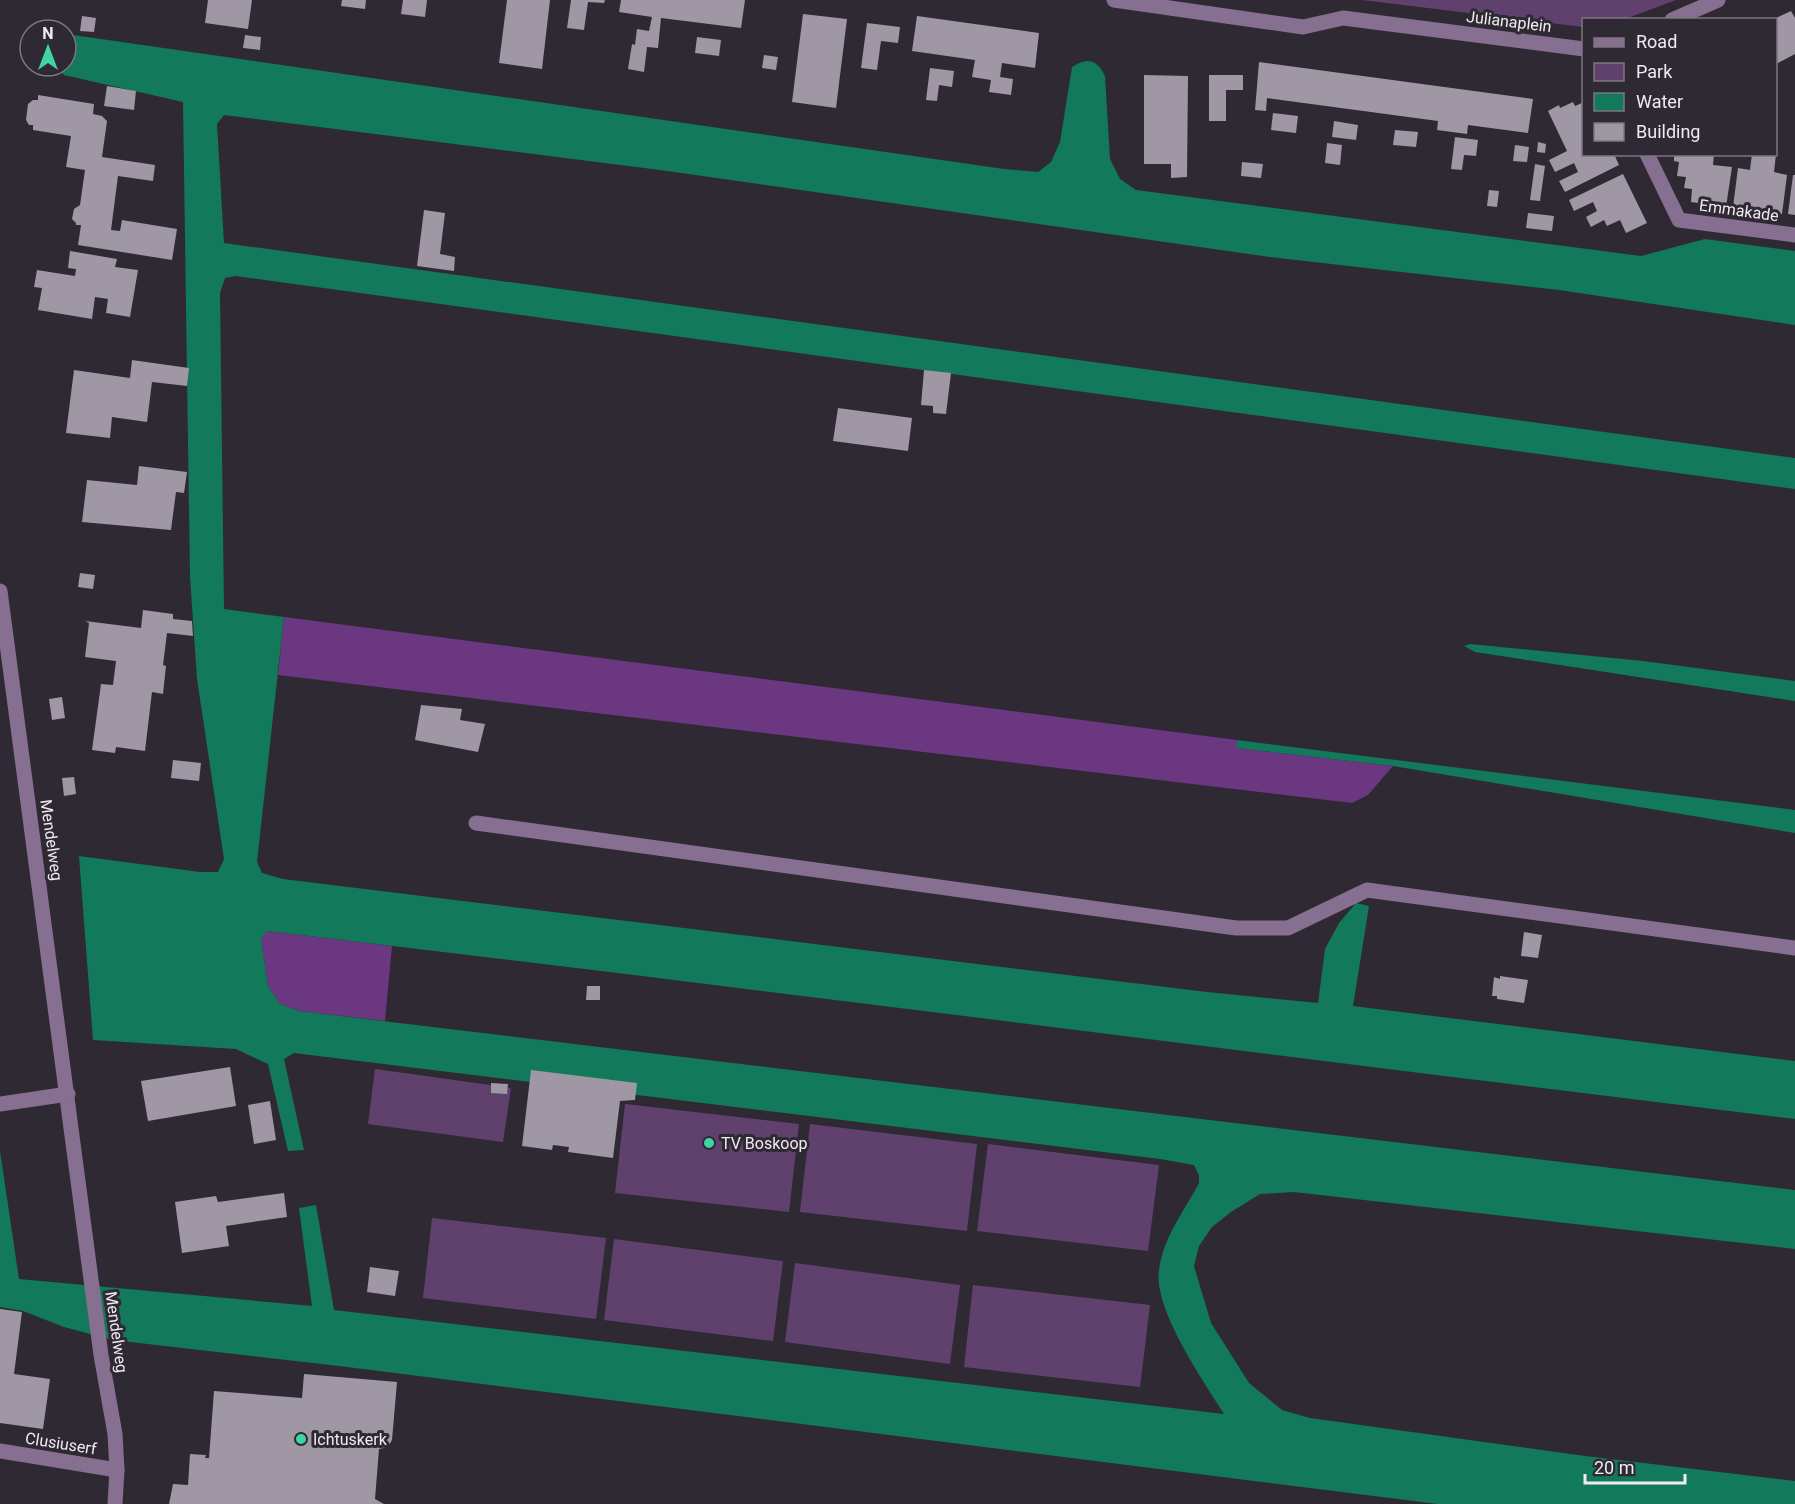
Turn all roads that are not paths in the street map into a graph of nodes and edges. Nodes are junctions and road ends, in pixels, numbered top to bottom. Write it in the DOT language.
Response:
graph roads {
  1 [pos="1114,0"];
  2 [pos="1718,0"];
  3 [pos="1181,4"];
  4 [pos="1677,18"];
  5 [pos="1582,49"];
  6 [pos="1648,156"];
  7 [pos="1795,235"];
  8 [pos="0,591"];
  9 [pos="3,632"];
  10 [pos="476,823"];
  11 [pos="1795,948"];
  12 [pos="68,1094"];
  13 [pos="1,1103"];
  14 [pos="0,1451"];
  15 [pos="117,1470"];
  16 [pos="115,1504"];
  1 -- 3 [label="street, Julianaplein"];
  2 -- 4 [label="street"];
  3 -- 5 [label="street, Julianaplein"];
  6 -- 7 [label="street, Emmakade"];
  8 -- 9 [label="street, Mendelweg"];
  9 -- 12 [label="street, Mendelweg"];
  10 -- 11 [label="street"];
  12 -- 13 [label="street"];
  12 -- 15 [label="street, Mendelweg"];
  14 -- 15 [label="street, Clusiuserf"];
  15 -- 16 [label="street, Mendelweg"];
}
